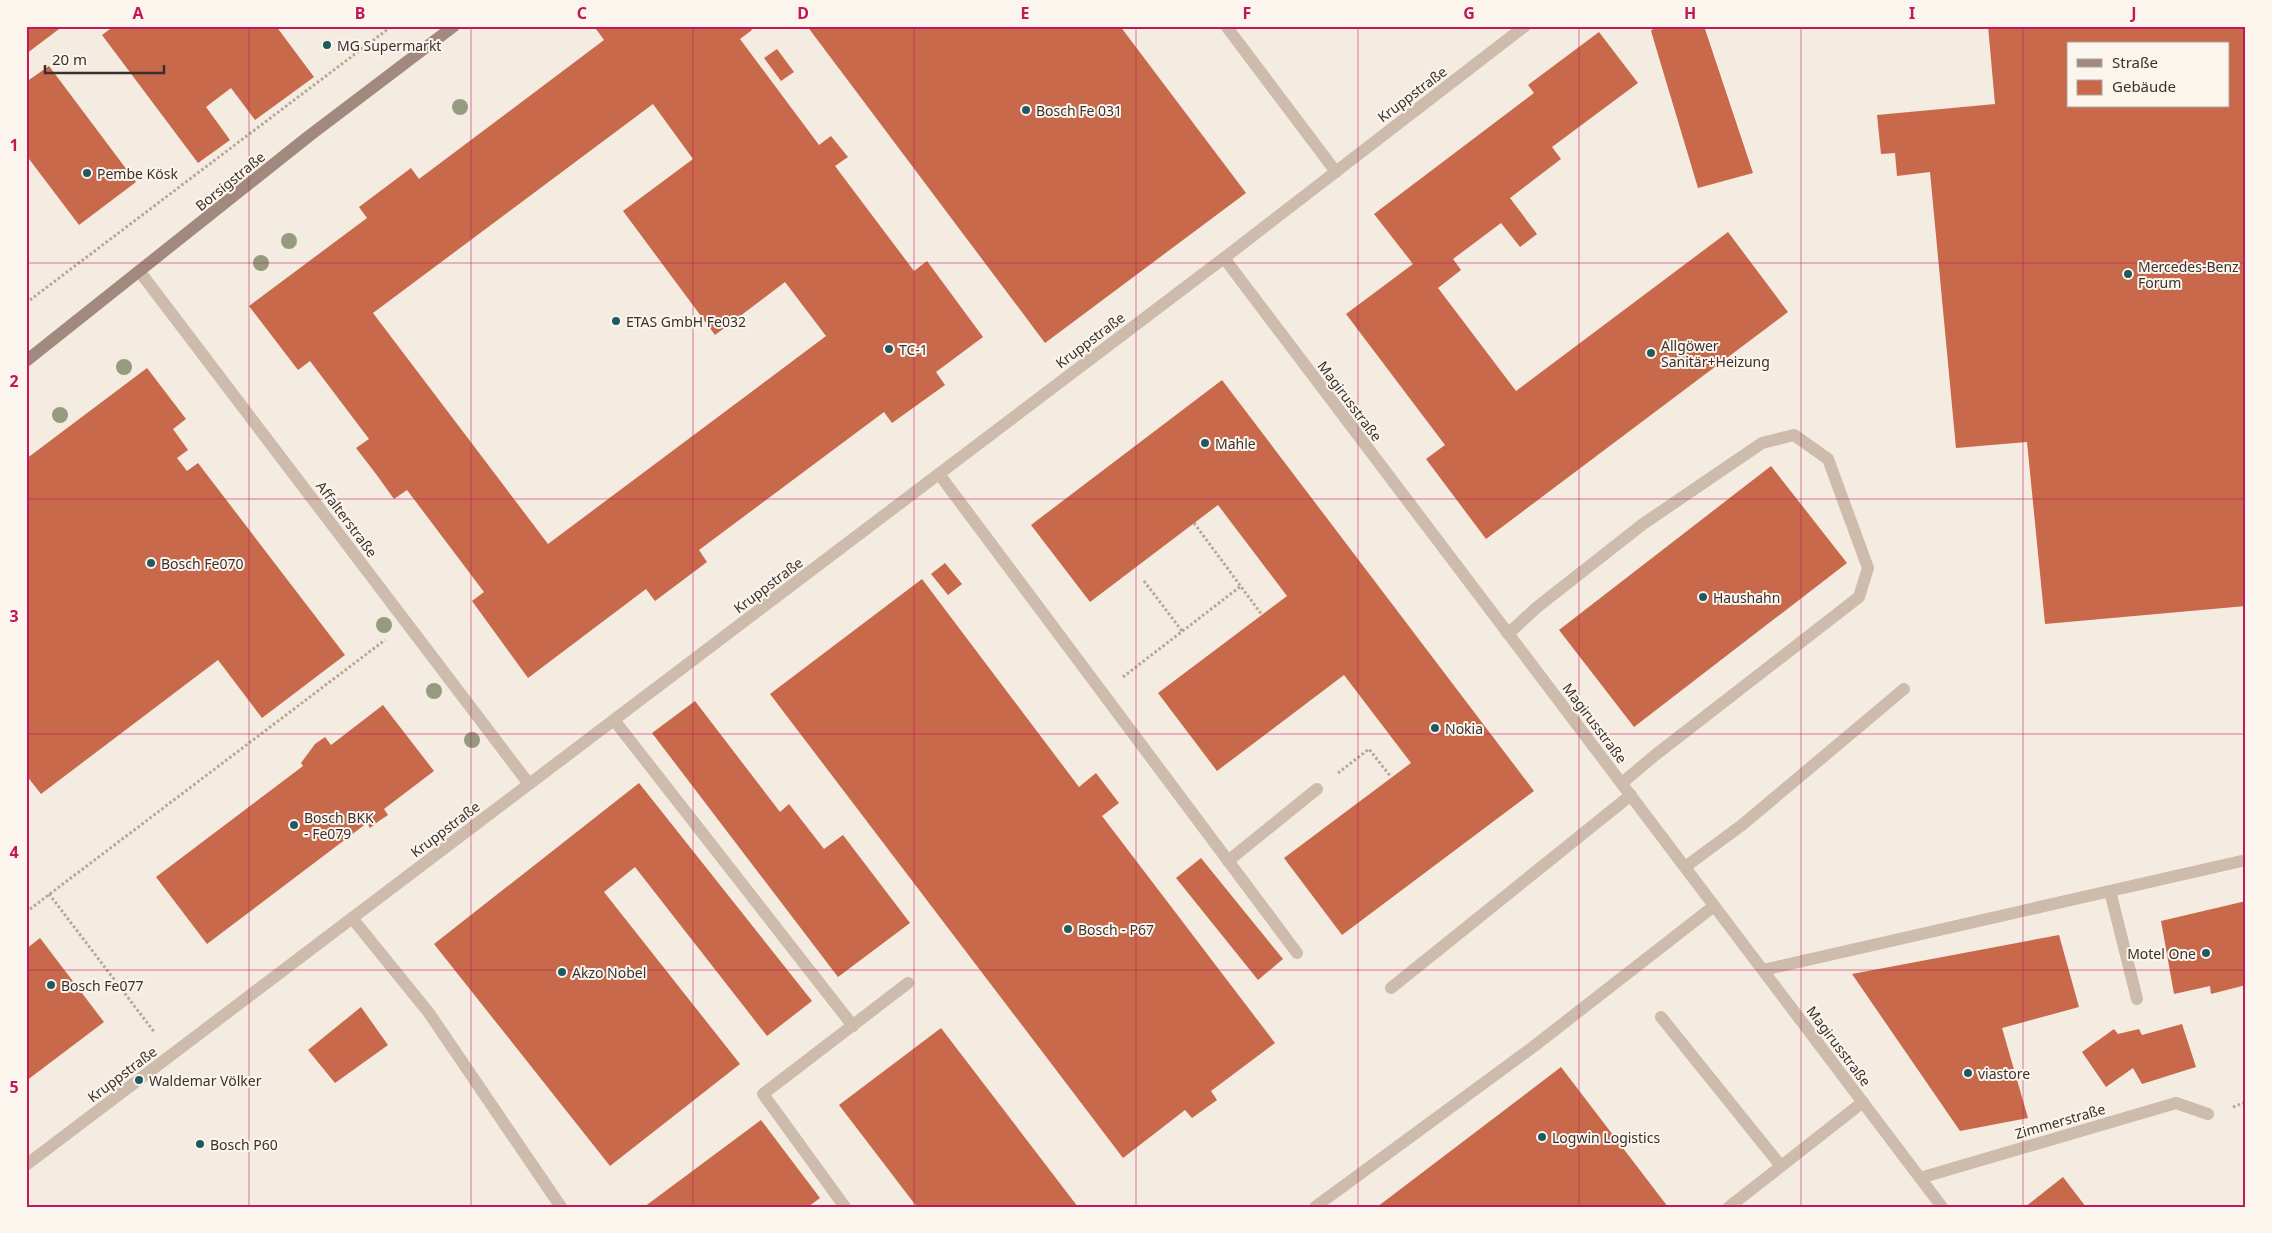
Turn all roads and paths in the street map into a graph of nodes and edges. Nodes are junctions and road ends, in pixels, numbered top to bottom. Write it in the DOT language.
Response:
graph roads {
  1 [pos="392,26"];
  2 [pos="454,26"];
  3 [pos="1226,26"];
  4 [pos="1525,26"];
  5 [pos="1336,172"];
  6 [pos="1224,258"];
  7 [pos="140,272"];
  8 [pos="26,304"];
  9 [pos="26,361"];
  10 [pos="939,474"];
  11 [pos="1194,523"];
  12 [pos="1144,581"];
  13 [pos="1241,586"];
  14 [pos="1262,615"];
  15 [pos="407,623"];
  16 [pos="1182,631"];
  17 [pos="1508,634"];
  18 [pos="1904,689"];
  19 [pos="1102,692"];
  20 [pos="614,720"];
  21 [pos="1391,777"];
  22 [pos="530,784"];
  23 [pos="1622,784"];
  24 [pos="1317,789"];
  25 [pos="1631,796"];
  26 [pos="2246,860"];
  27 [pos="1228,861"];
  28 [pos="1685,867"];
  29 [pos="2110,891"];
  30 [pos="49,894"];
  31 [pos="1714,906"];
  32 [pos="26,912"];
  33 [pos="352,918"];
  34 [pos="1297,953"];
  35 [pos="1763,970"];
  36 [pos="908,983"];
  37 [pos="1391,988"];
  38 [pos="2137,998"];
  39 [pos="1661,1017"];
  40 [pos="852,1026"];
  41 [pos="172,1055"];
  42 [pos="1862,1102"];
  43 [pos="2208,1114"];
  44 [pos="26,1165"];
  45 [pos="1781,1166"];
  46 [pos="1920,1178"];
  47 [pos="560,1207"];
  48 [pos="845,1207"];
  49 [pos="1315,1207"];
  50 [pos="1729,1207"];
  51 [pos="1942,1207"];
  1 -- 8 [label="path"];
  2 -- 7 [label="main road, Borsigstraße"];
  3 -- 5 [label="street"];
  4 -- 5 [label="street, Kruppstraße"];
  5 -- 6 [label="street, Kruppstraße"];
  6 -- 10 [label="street, Kruppstraße"];
  6 -- 17 [label="street, Magirusstraße"];
  7 -- 9 [label="main road, Borsigstraße"];
  7 -- 15 [label="street, Affalterstraße"];
  10 -- 19 [label="street"];
  10 -- 20 [label="street, Kruppstraße"];
  11 -- 13 [label="path"];
  12 -- 16 [label="path"];
  13 -- 14 [label="path"];
  13 -- 16 [label="path"];
  15 -- 22 [label="street, Affalterstraße"];
  15 -- 30 [label="path"];
  16 -- 19 [label="path"];
  17 -- 23 [label="street, Magirusstraße"];
  17 -- 23 [label="street"];
  18 -- 28 [label="street"];
  19 -- 27 [label="street"];
  20 -- 22 [label="street, Kruppstraße"];
  20 -- 40 [label="street"];
  21 -- 24 [label="path"];
  22 -- 33 [label="street, Kruppstraße"];
  23 -- 25 [label="street, Magirusstraße"];
  24 -- 27 [label="street"];
  25 -- 28 [label="street, Magirusstraße"];
  25 -- 37 [label="street"];
  26 -- 29 [label="street"];
  27 -- 34 [label="street"];
  28 -- 31 [label="street, Magirusstraße"];
  29 -- 35 [label="street"];
  29 -- 38 [label="street"];
  30 -- 32 [label="path"];
  30 -- 41 [label="path"];
  31 -- 35 [label="street, Magirusstraße"];
  31 -- 49 [label="street"];
  33 -- 41 [label="street, Kruppstraße"];
  33 -- 47 [label="street"];
  35 -- 42 [label="street, Magirusstraße"];
  36 -- 40 [label="street"];
  39 -- 45 [label="street"];
  40 -- 48 [label="street"];
  41 -- 44 [label="street, Kruppstraße"];
  42 -- 45 [label="street"];
  42 -- 46 [label="street, Magirusstraße"];
  43 -- 46 [label="street, Zimmerstraße"];
  45 -- 50 [label="street"];
  46 -- 51 [label="street, Magirusstraße"];
}
